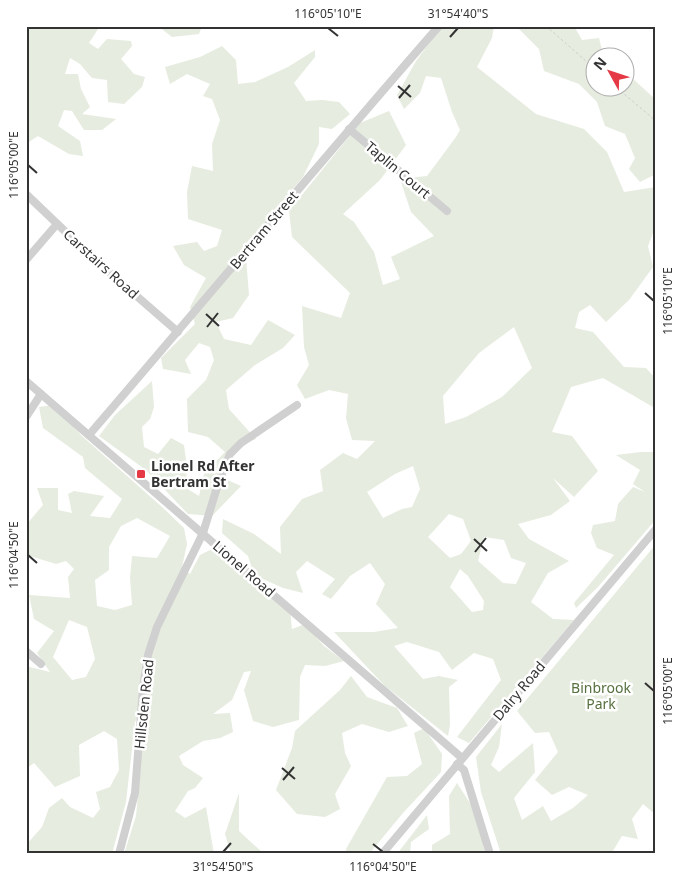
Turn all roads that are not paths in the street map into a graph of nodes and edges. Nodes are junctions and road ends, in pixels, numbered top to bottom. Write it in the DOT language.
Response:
graph roads {
  1 [pos="439,26"];
  2 [pos="349,129"];
  3 [pos="26,194"];
  4 [pos="448,211"];
  5 [pos="57,224"];
  6 [pos="26,260"];
  7 [pos="178,332"];
  8 [pos="26,380"];
  9 [pos="41,394"];
  10 [pos="297,405"];
  11 [pos="26,417"];
  12 [pos="88,435"];
  13 [pos="656,529"];
  14 [pos="203,534"];
  15 [pos="26,652"];
  16 [pos="41,664"];
  17 [pos="459,761"];
  18 [pos="119,854"];
  19 [pos="382,854"];
  20 [pos="490,854"];
  1 -- 2 [label="street, Bertram Street"];
  2 -- 4 [label="street, Taplin Court"];
  2 -- 7 [label="street, Bertram Street"];
  3 -- 5 [label="street, Carstairs Road"];
  5 -- 6 [label="street"];
  5 -- 7 [label="street, Carstairs Road"];
  7 -- 12 [label="street, Bertram Street"];
  8 -- 9 [label="street, Lionel Road"];
  9 -- 11 [label="street"];
  9 -- 12 [label="street, Lionel Road"];
  10 -- 14 [label="street, Hillsden Road"];
  12 -- 14 [label="street, Lionel Road"];
  13 -- 17 [label="street, Dalry Road"];
  14 -- 17 [label="street, Lionel Road"];
  14 -- 18 [label="street, Hillsden Road"];
  15 -- 16 [label="street"];
  17 -- 19 [label="street, Dalry Road"];
  17 -- 20 [label="street"];
}
